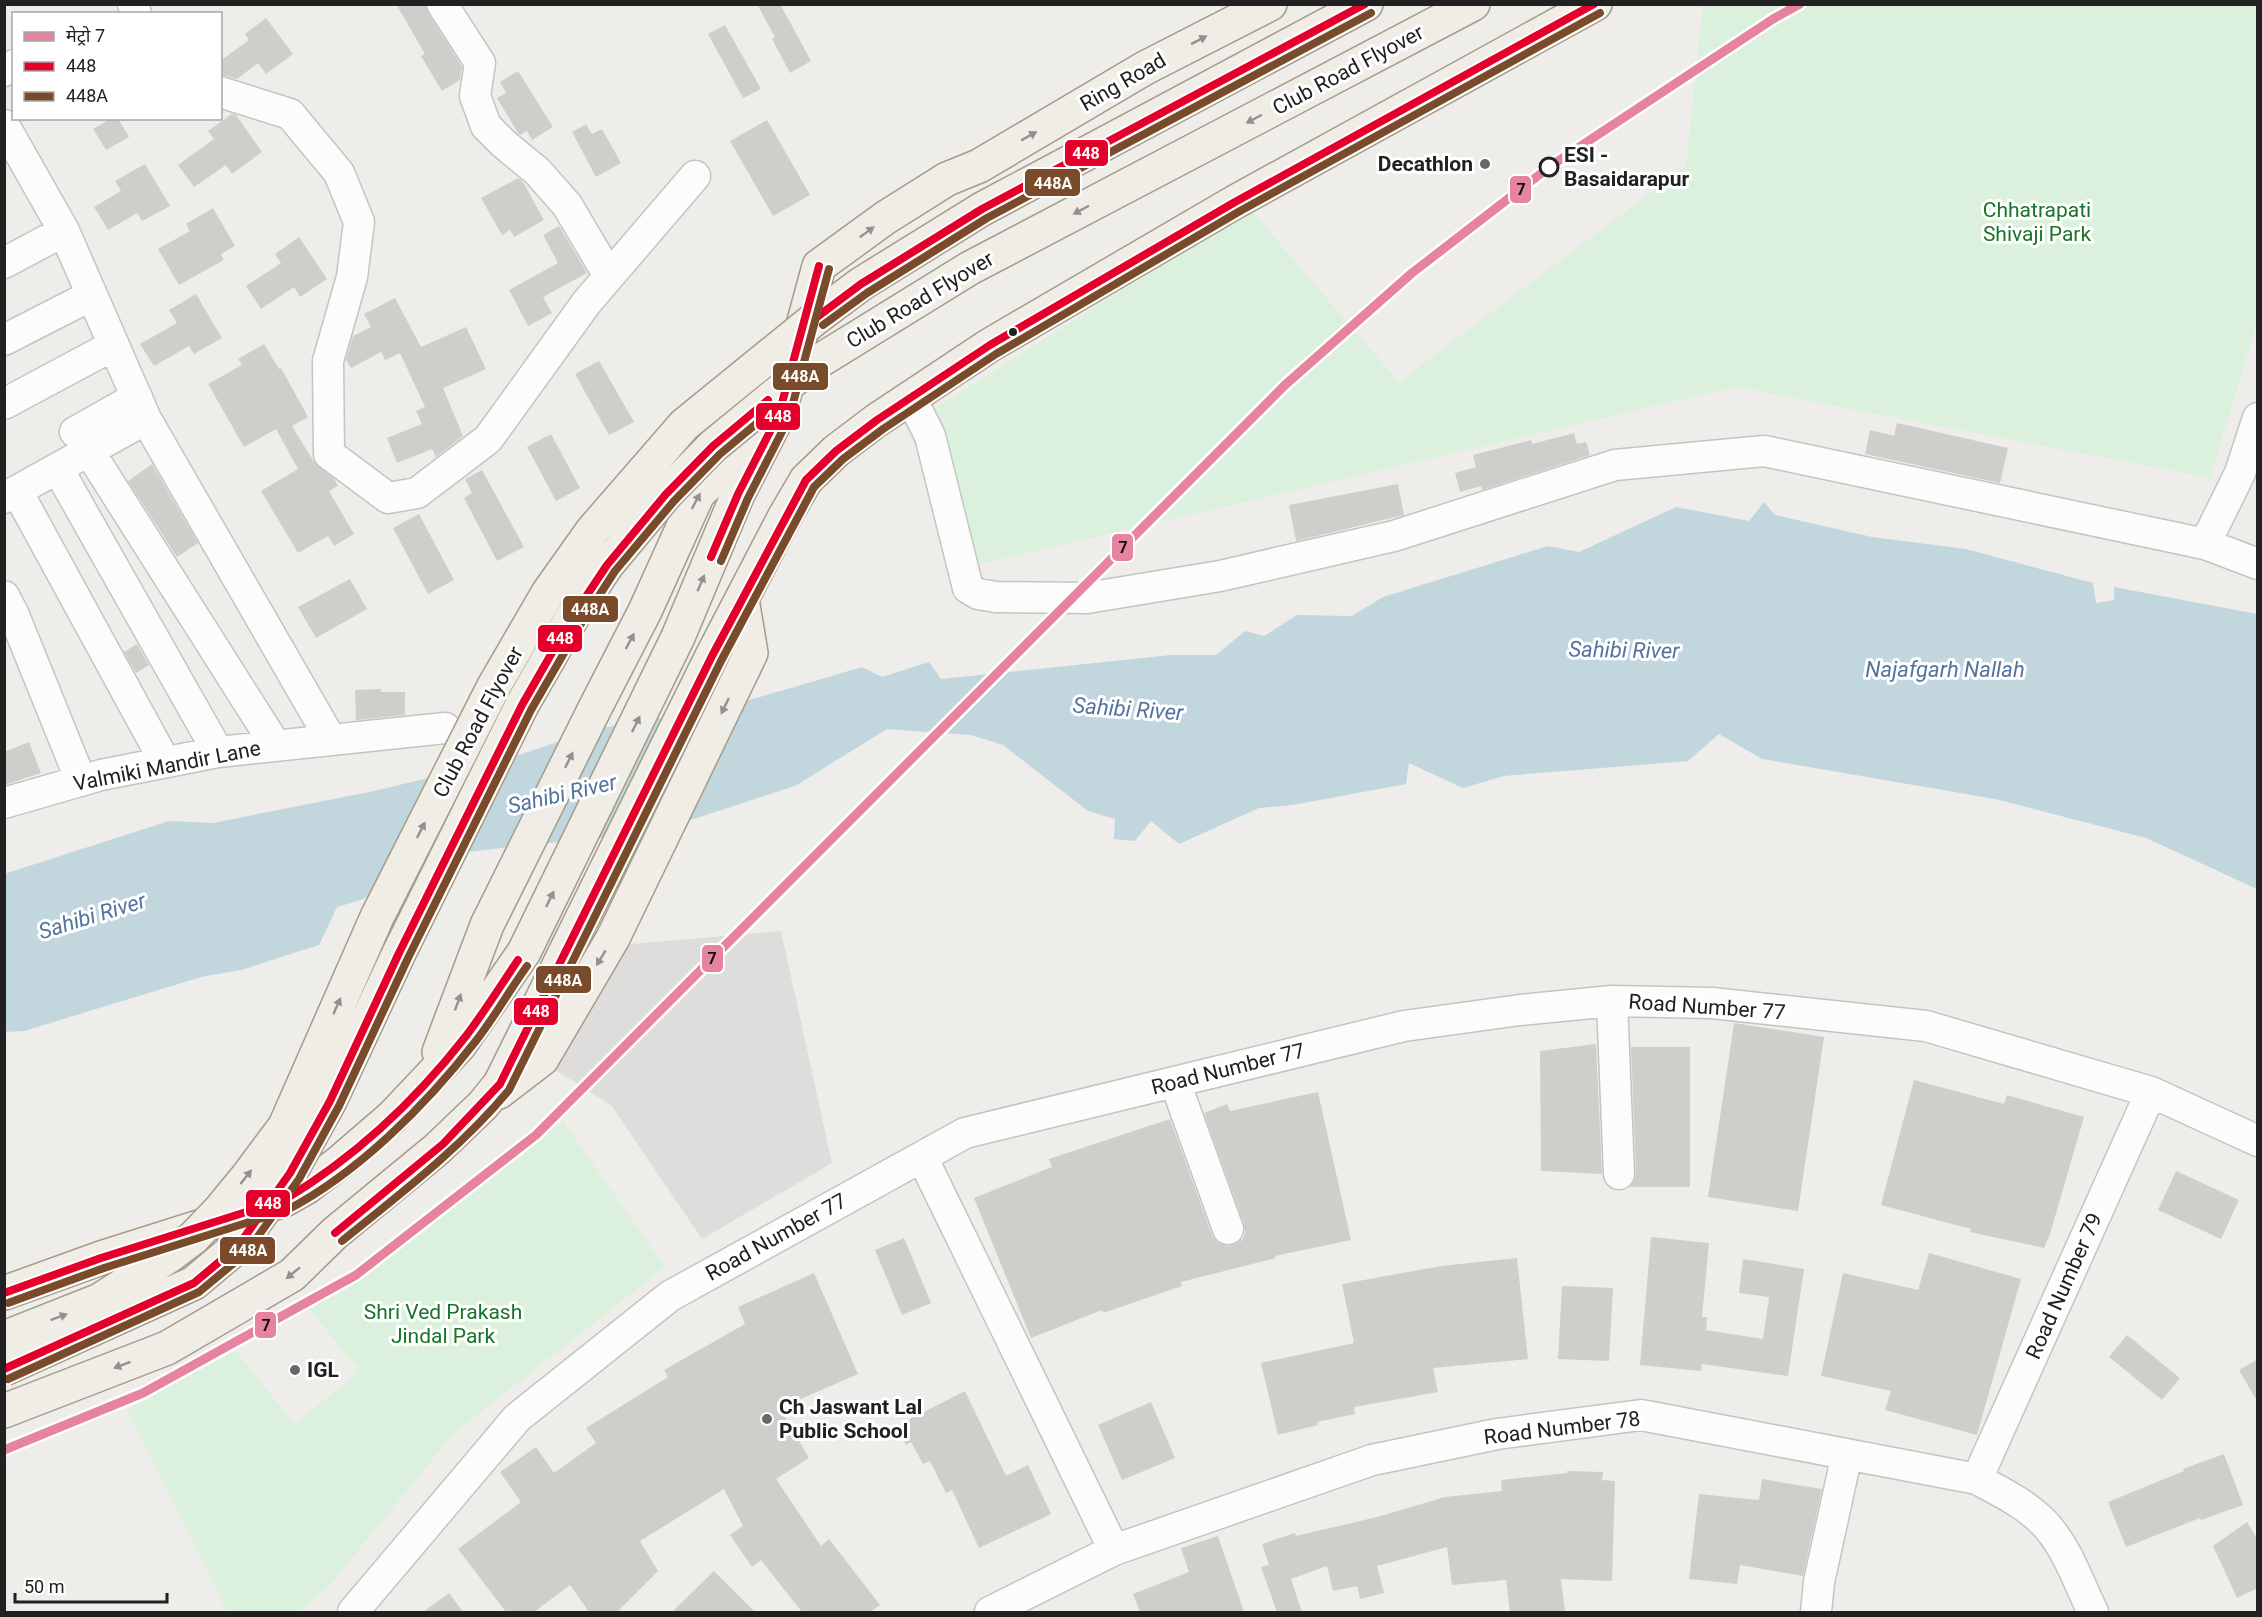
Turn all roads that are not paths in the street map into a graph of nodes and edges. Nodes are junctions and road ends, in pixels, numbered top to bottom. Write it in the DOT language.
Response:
graph roads {
  1 [pos="442,4"];
  2 [pos="1270,4"];
  3 [pos="1366,4"];
  4 [pos="1473,4"];
  5 [pos="1585,8"];
  6 [pos="222,93"];
  7 [pos="4,125"];
  8 [pos="695,176"];
  9 [pos="64,231"];
  10 [pos="4,263"];
  11 [pos="609,276"];
  12 [pos="92,295"];
  13 [pos="4,340"];
  14 [pos="114,345"];
  15 [pos="911,398"];
  16 [pos="4,404"];
  17 [pos="141,408"];
  18 [pos="779,414"];
  19 [pos="2258,418"];
  20 [pos="82,441"];
  21 [pos="58,469"];
  22 [pos="11,494"];
  23 [pos="2205,544"];
  24 [pos="2258,564"];
  25 [pos="4,596"];
  26 [pos="741,600"];
  27 [pos="445,728"];
  28 [pos="331,740"];
  29 [pos="276,746"];
  30 [pos="218,752"];
  31 [pos="165,762"];
  32 [pos="81,781"];
  33 [pos="4,803"];
  34 [pos="1612,1001"];
  35 [pos="430,1076"];
  36 [pos="1174,1082"];
  37 [pos="2151,1092"];
  38 [pos="483,1105"];
  39 [pos="2258,1141"];
  40 [pos="922,1157"];
  41 [pos="1619,1174"];
  42 [pos="1228,1229"];
  43 [pos="4,1293"];
  44 [pos="4,1338"];
  45 [pos="4,1369"];
  46 [pos="4,1411"];
  47 [pos="1847,1454"];
  48 [pos="1977,1479"];
  49 [pos="1114,1550"];
  50 [pos="353,1612"];
  51 [pos="990,1612"];
  52 [pos="1816,1612"];
  53 [pos="2093,1612"];
  1 -- 11 [label="street"];
  18 -- 2 [label="main road, Ring Road, one-way"];
  44 -- 3 [label="main road, Club Road Flyover, one-way, bridge"];
  4 -- 45 [label="main road, Club Road Flyover, one-way, bridge"];
  5 -- 15 [label="main road"];
  6 -- 11 [label="street"];
  7 -- 9 [label="street"];
  8 -- 11 [label="street"];
  9 -- 10 [label="street"];
  9 -- 12 [label="street"];
  12 -- 13 [label="street"];
  12 -- 14 [label="street"];
  14 -- 16 [label="street"];
  14 -- 17 [label="street"];
  15 -- 23 [label="street"];
  15 -- 26 [label="main road"];
  17 -- 20 [label="street"];
  17 -- 28 [label="street"];
  35 -- 18 [label="main road, one-way"];
  35 -- 18 [label="main road, one-way"];
  19 -- 23 [label="street"];
  20 -- 21 [label="street"];
  20 -- 29 [label="street"];
  21 -- 22 [label="street"];
  21 -- 30 [label="street"];
  22 -- 31 [label="street"];
  23 -- 24 [label="street"];
  25 -- 32 [label="street"];
  26 -- 38 [label="main road"];
  26 -- 38 [label="main road, one-way"];
  27 -- 28 [label="street, Valmiki Mandir Lane"];
  28 -- 29 [label="street, Valmiki Mandir Lane"];
  29 -- 30 [label="street, Valmiki Mandir Lane"];
  30 -- 31 [label="street, Valmiki Mandir Lane"];
  31 -- 32 [label="street, Valmiki Mandir Lane"];
  32 -- 33 [label="street, Valmiki Mandir Lane"];
  34 -- 36 [label="street, Road Number 77"];
  34 -- 37 [label="street, Road Number 77"];
  34 -- 41 [label="street"];
  35 -- 43 [label="main road"];
  36 -- 40 [label="street, Road Number 77"];
  36 -- 42 [label="street"];
  37 -- 39 [label="street, Road Number 77"];
  37 -- 48 [label="street, Road Number 79"];
  38 -- 46 [label="main road, one-way"];
  40 -- 49 [label="street"];
  40 -- 50 [label="street, Road Number 77"];
  47 -- 48 [label="street, Road Number 78"];
  47 -- 49 [label="street, Road Number 78"];
  47 -- 52 [label="street"];
  48 -- 53 [label="street, Road Number 78"];
  49 -- 51 [label="street, Road Number 78"];
}
